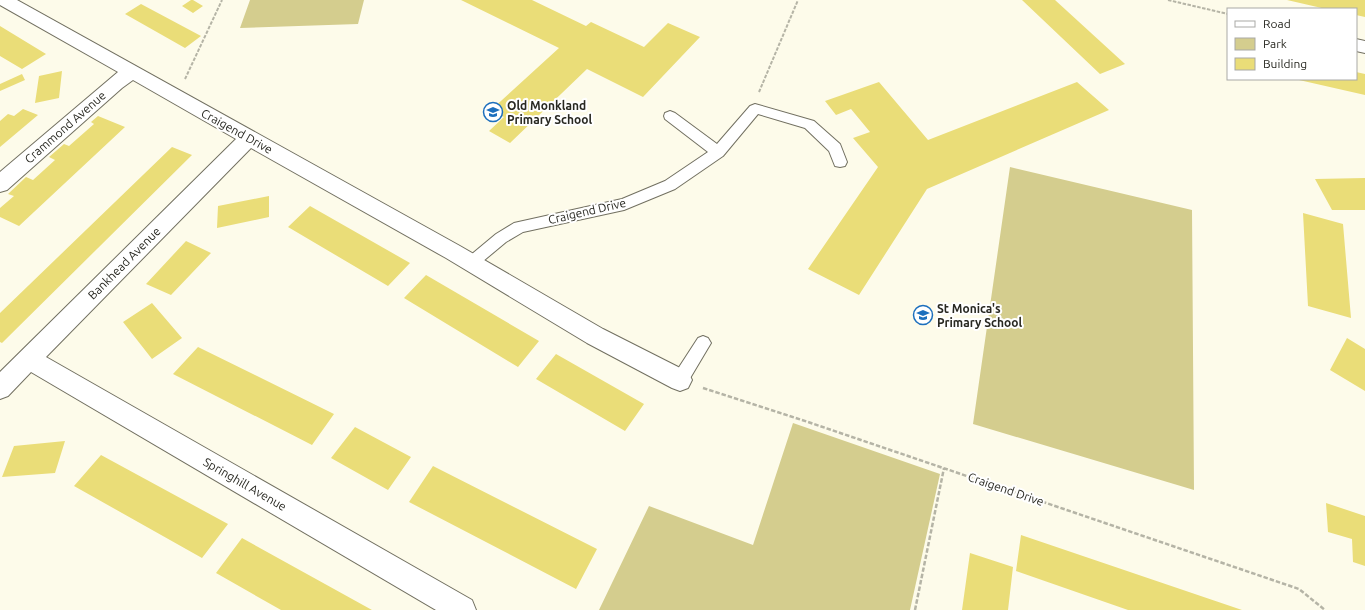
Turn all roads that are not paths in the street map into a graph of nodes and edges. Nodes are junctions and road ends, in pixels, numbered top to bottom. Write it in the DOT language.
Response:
graph roads {
  1 [pos="4,0"];
  2 [pos="40,0"];
  3 [pos="22,10"];
  4 [pos="132,72"];
  5 [pos="670,116"];
  6 [pos="249,138"];
  7 [pos="718,152"];
  8 [pos="840,162"];
  9 [pos="0,184"];
  10 [pos="471,263"];
  11 [pos="703,343"];
  12 [pos="29,359"];
  13 [pos="680,380"];
  14 [pos="0,388"];
  15 [pos="462,610"];
  1 -- 3 [label="street, Craigend Drive"];
  2 -- 3 [label="street"];
  3 -- 4 [label="street, Craigend Drive"];
  4 -- 6 [label="street, Craigend Drive"];
  4 -- 9 [label="street, Crammond Avenue"];
  5 -- 7 [label="lane"];
  6 -- 10 [label="street, Craigend Drive"];
  6 -- 12 [label="street, Bankhead Avenue"];
  7 -- 8 [label="lane, Craigend Drive"];
  7 -- 10 [label="lane, Craigend Drive"];
  10 -- 13 [label="street, Craigend Drive"];
  11 -- 13 [label="lane"];
  12 -- 14 [label="street, Bankhead Avenue"];
  12 -- 15 [label="street, Springhill Avenue"];
}
